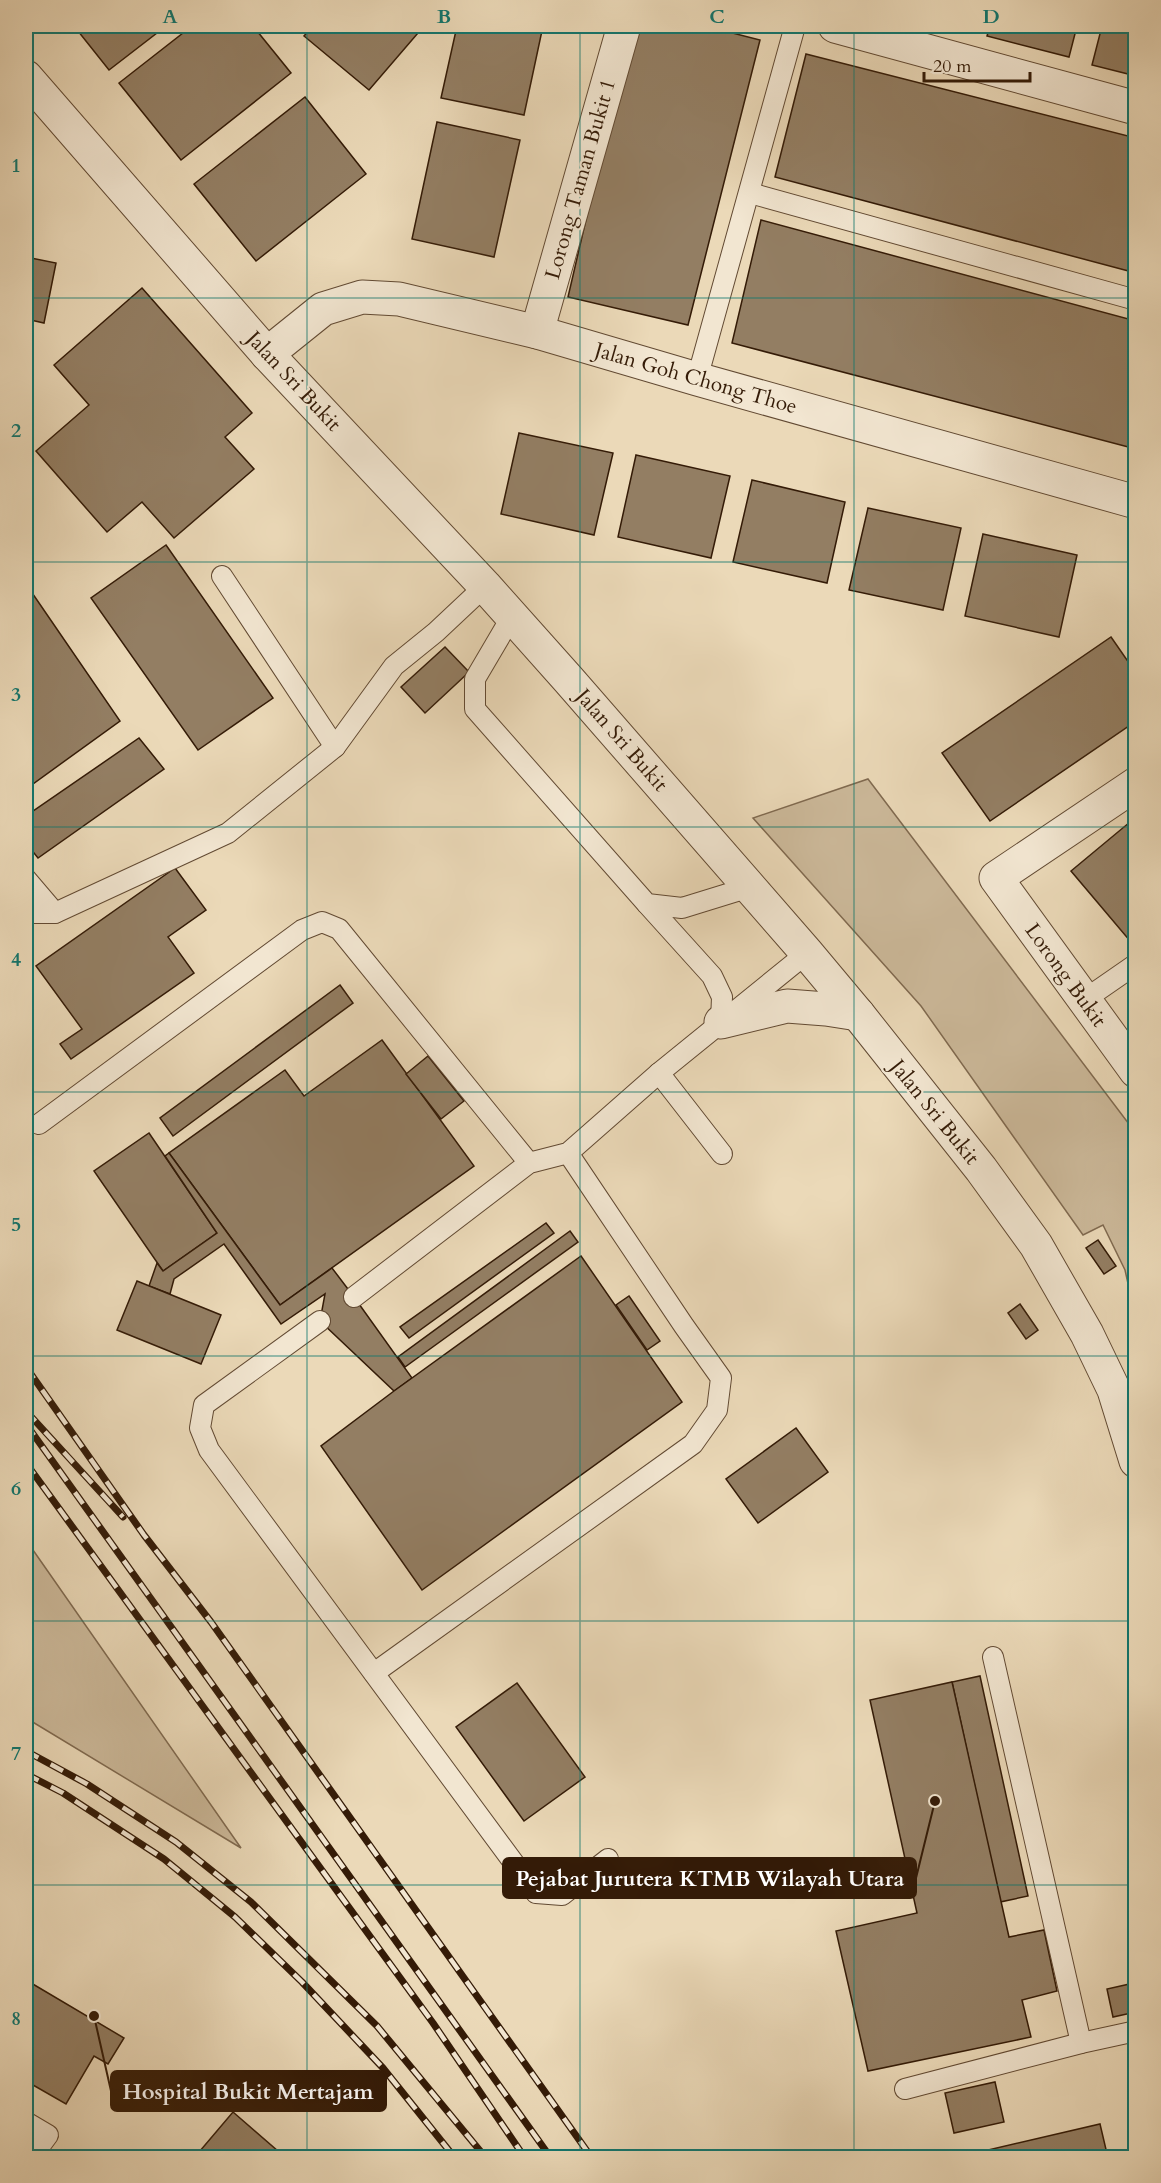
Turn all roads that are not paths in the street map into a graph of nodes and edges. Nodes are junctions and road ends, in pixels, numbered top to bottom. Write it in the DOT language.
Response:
graph roads {
  1 [pos="624,26"];
  2 [pos="795,26"];
  3 [pos="835,26"];
  4 [pos="26,77"];
  5 [pos="1136,108"];
  6 [pos="750,193"];
  7 [pos="1136,300"];
  8 [pos="537,332"];
  9 [pos="267,354"];
  10 [pos="697,379"];
  11 [pos="1136,502"];
  12 [pos="222,576"];
  13 [pos="485,586"];
  14 [pos="512,616"];
  15 [pos="335,747"];
  16 [pos="1136,784"];
  17 [pos="26,879"];
  18 [pos="750,887"];
  19 [pos="647,904"];
  20 [pos="26,913"];
  21 [pos="55,913"];
  22 [pos="807,953"];
  23 [pos="1136,964"];
  24 [pos="1084,1000"];
  25 [pos="858,1014"];
  26 [pos="721,1022"];
  27 [pos="1136,1071"];
  28 [pos="659,1073"];
  29 [pos="39,1124"];
  30 [pos="568,1153"];
  31 [pos="722,1154"];
  32 [pos="529,1163"];
  33 [pos="354,1297"];
  34 [pos="320,1321"];
  35 [pos="1136,1461"];
  36 [pos="993,1657"];
  37 [pos="374,1673"];
  38 [pos="608,1859"];
  39 [pos="1136,2031"];
  40 [pos="1081,2043"];
  41 [pos="905,2089"];
  42 [pos="26,2122"];
  43 [pos="31,2157"];
  1 -- 8 [label="street, Lorong Taman Bukit 1"];
  2 -- 6 [label="lane"];
  3 -- 5 [label="street"];
  4 -- 9 [label="street, Jalan Sri Bukit"];
  6 -- 7 [label="lane"];
  6 -- 10 [label="lane"];
  8 -- 9 [label="street, Jalan Goh Chong Thoe"];
  8 -- 10 [label="street, Jalan Goh Chong Thoe"];
  9 -- 13 [label="street, Jalan Sri Bukit"];
  10 -- 11 [label="street, Jalan Goh Chong Thoe"];
  12 -- 15 [label="lane"];
  13 -- 14 [label="street, Jalan Sri Bukit"];
  13 -- 15 [label="lane"];
  14 -- 18 [label="street, Jalan Sri Bukit"];
  14 -- 19 [label="lane"];
  15 -- 21 [label="lane"];
  16 -- 24 [label="street, Lorong Bukit"];
  17 -- 21 [label="lane"];
  18 -- 19 [label="lane"];
  18 -- 22 [label="street, Jalan Sri Bukit"];
  19 -- 26 [label="lane"];
  20 -- 21 [label="lane"];
  22 -- 25 [label="street, Jalan Sri Bukit"];
  22 -- 26 [label="lane"];
  23 -- 24 [label="lane"];
  24 -- 27 [label="street, Lorong Bukit"];
  25 -- 26 [label="street"];
  25 -- 35 [label="street, Jalan Sri Bukit"];
  26 -- 28 [label="lane"];
  28 -- 30 [label="lane"];
  28 -- 31 [label="lane"];
  29 -- 32 [label="lane"];
  30 -- 32 [label="lane"];
  30 -- 37 [label="lane"];
  32 -- 33 [label="lane"];
  34 -- 37 [label="lane"];
  36 -- 40 [label="lane"];
  37 -- 38 [label="lane"];
  39 -- 40 [label="lane"];
  40 -- 41 [label="lane"];
  42 -- 43 [label="lane"];
}
